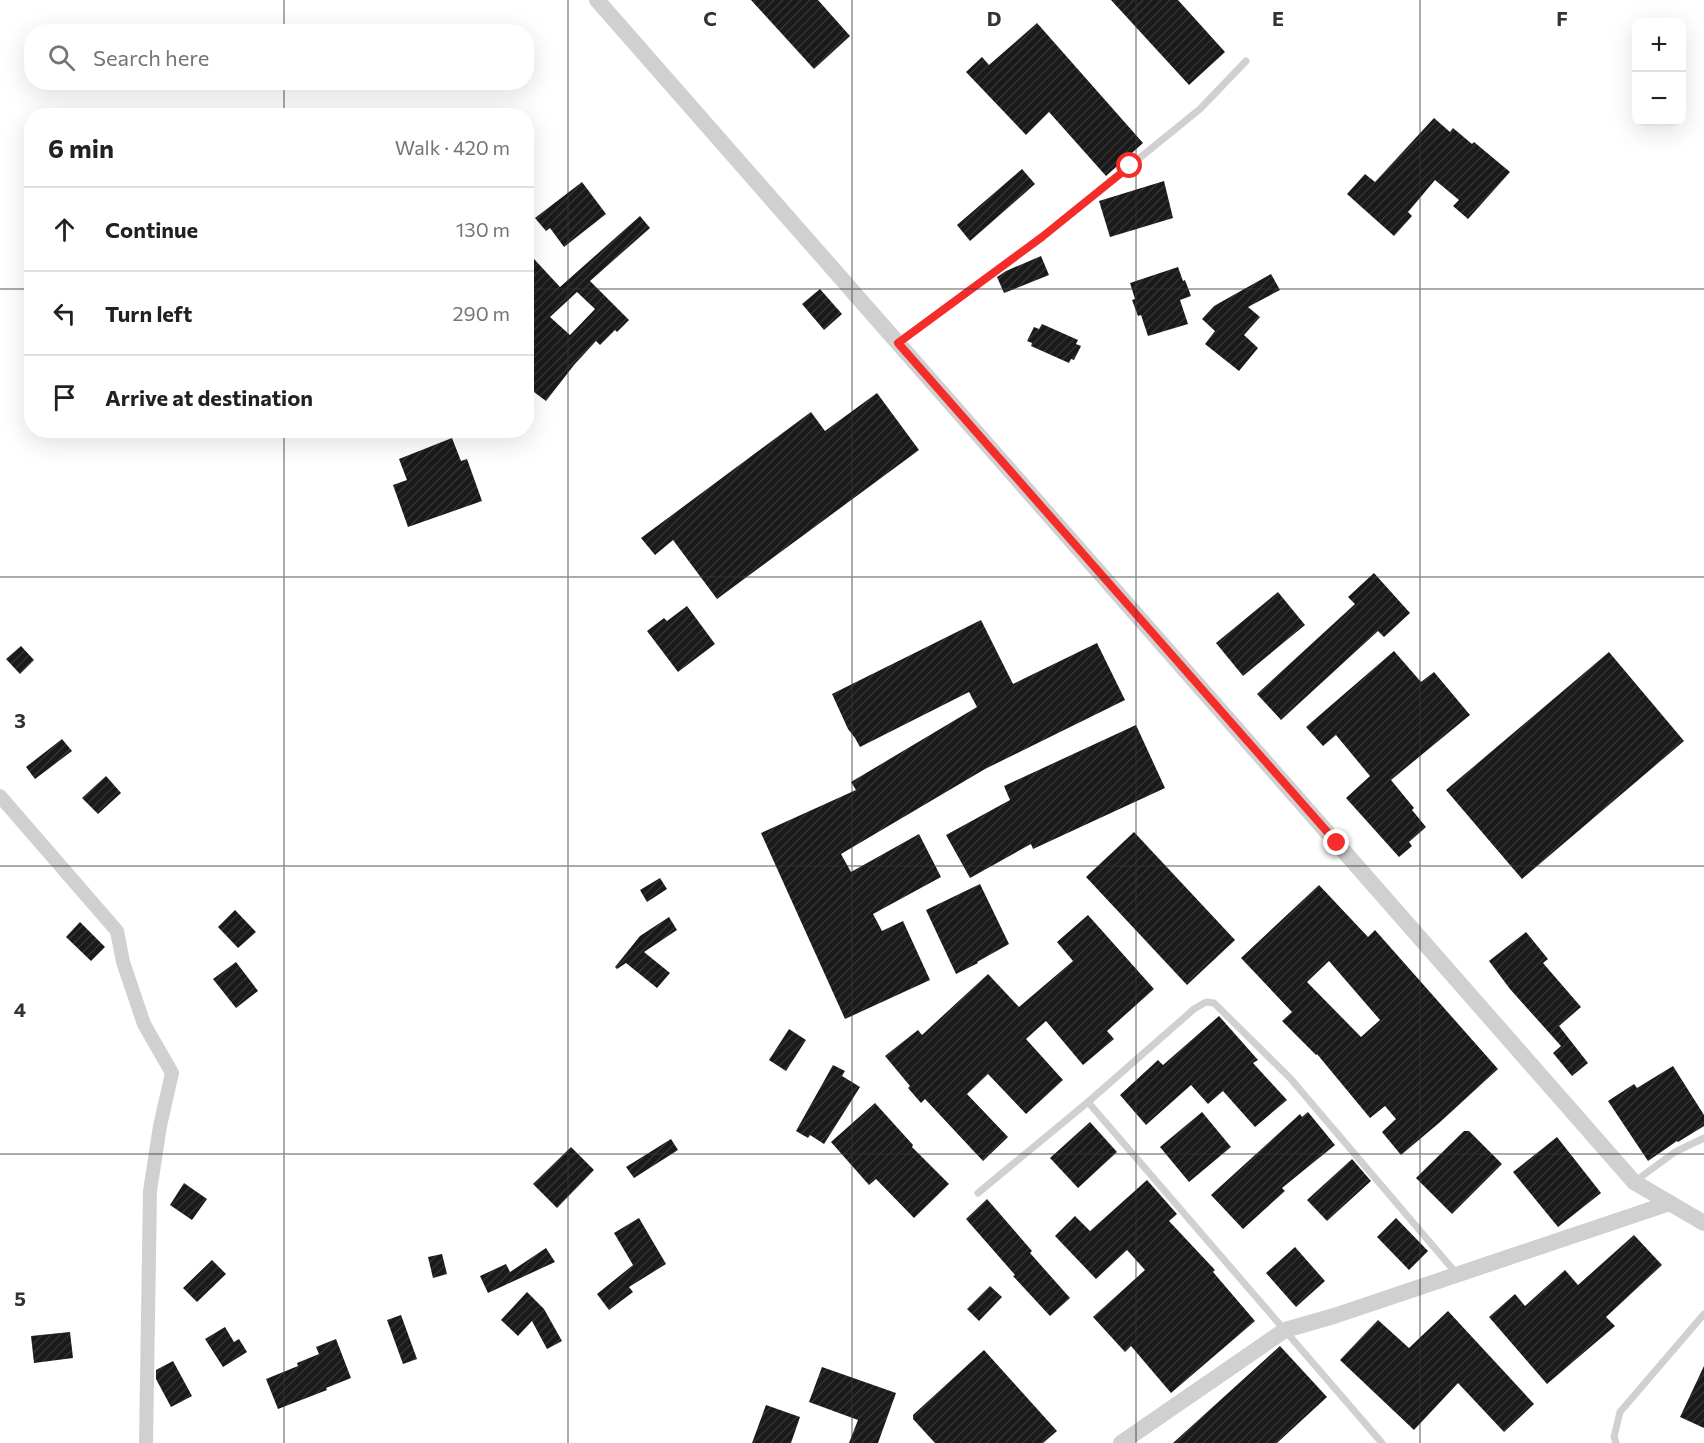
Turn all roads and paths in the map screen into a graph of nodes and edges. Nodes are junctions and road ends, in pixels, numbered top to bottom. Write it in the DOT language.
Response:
graph roads {
  1 [pos="597,0"];
  2 [pos="1246,61"];
  3 [pos="898,343"];
  4 [pos="0,796"];
  5 [pos="1088,1102"];
  6 [pos="1704,1138"];
  7 [pos="1634,1182"];
  8 [pos="978,1193"];
  9 [pos="1670,1203"];
  10 [pos="1704,1223"];
  11 [pos="1458,1275"];
  12 [pos="1704,1314"];
  13 [pos="1285,1330"];
  14 [pos="146,1443"];
  15 [pos="1121,1443"];
  16 [pos="1382,1443"];
  17 [pos="1616,1443"];
  1 -- 3 [label="street"];
  2 -- 3 [label="lane"];
  3 -- 7 [label="street"];
  4 -- 14 [label="street"];
  5 -- 8 [label="lane"];
  5 -- 11 [label="lane"];
  5 -- 13 [label="lane"];
  6 -- 7 [label="lane"];
  7 -- 9 [label="street"];
  9 -- 10 [label="street"];
  9 -- 11 [label="street"];
  11 -- 13 [label="street"];
  12 -- 17 [label="lane"];
  13 -- 15 [label="street"];
  13 -- 16 [label="lane"];
}
